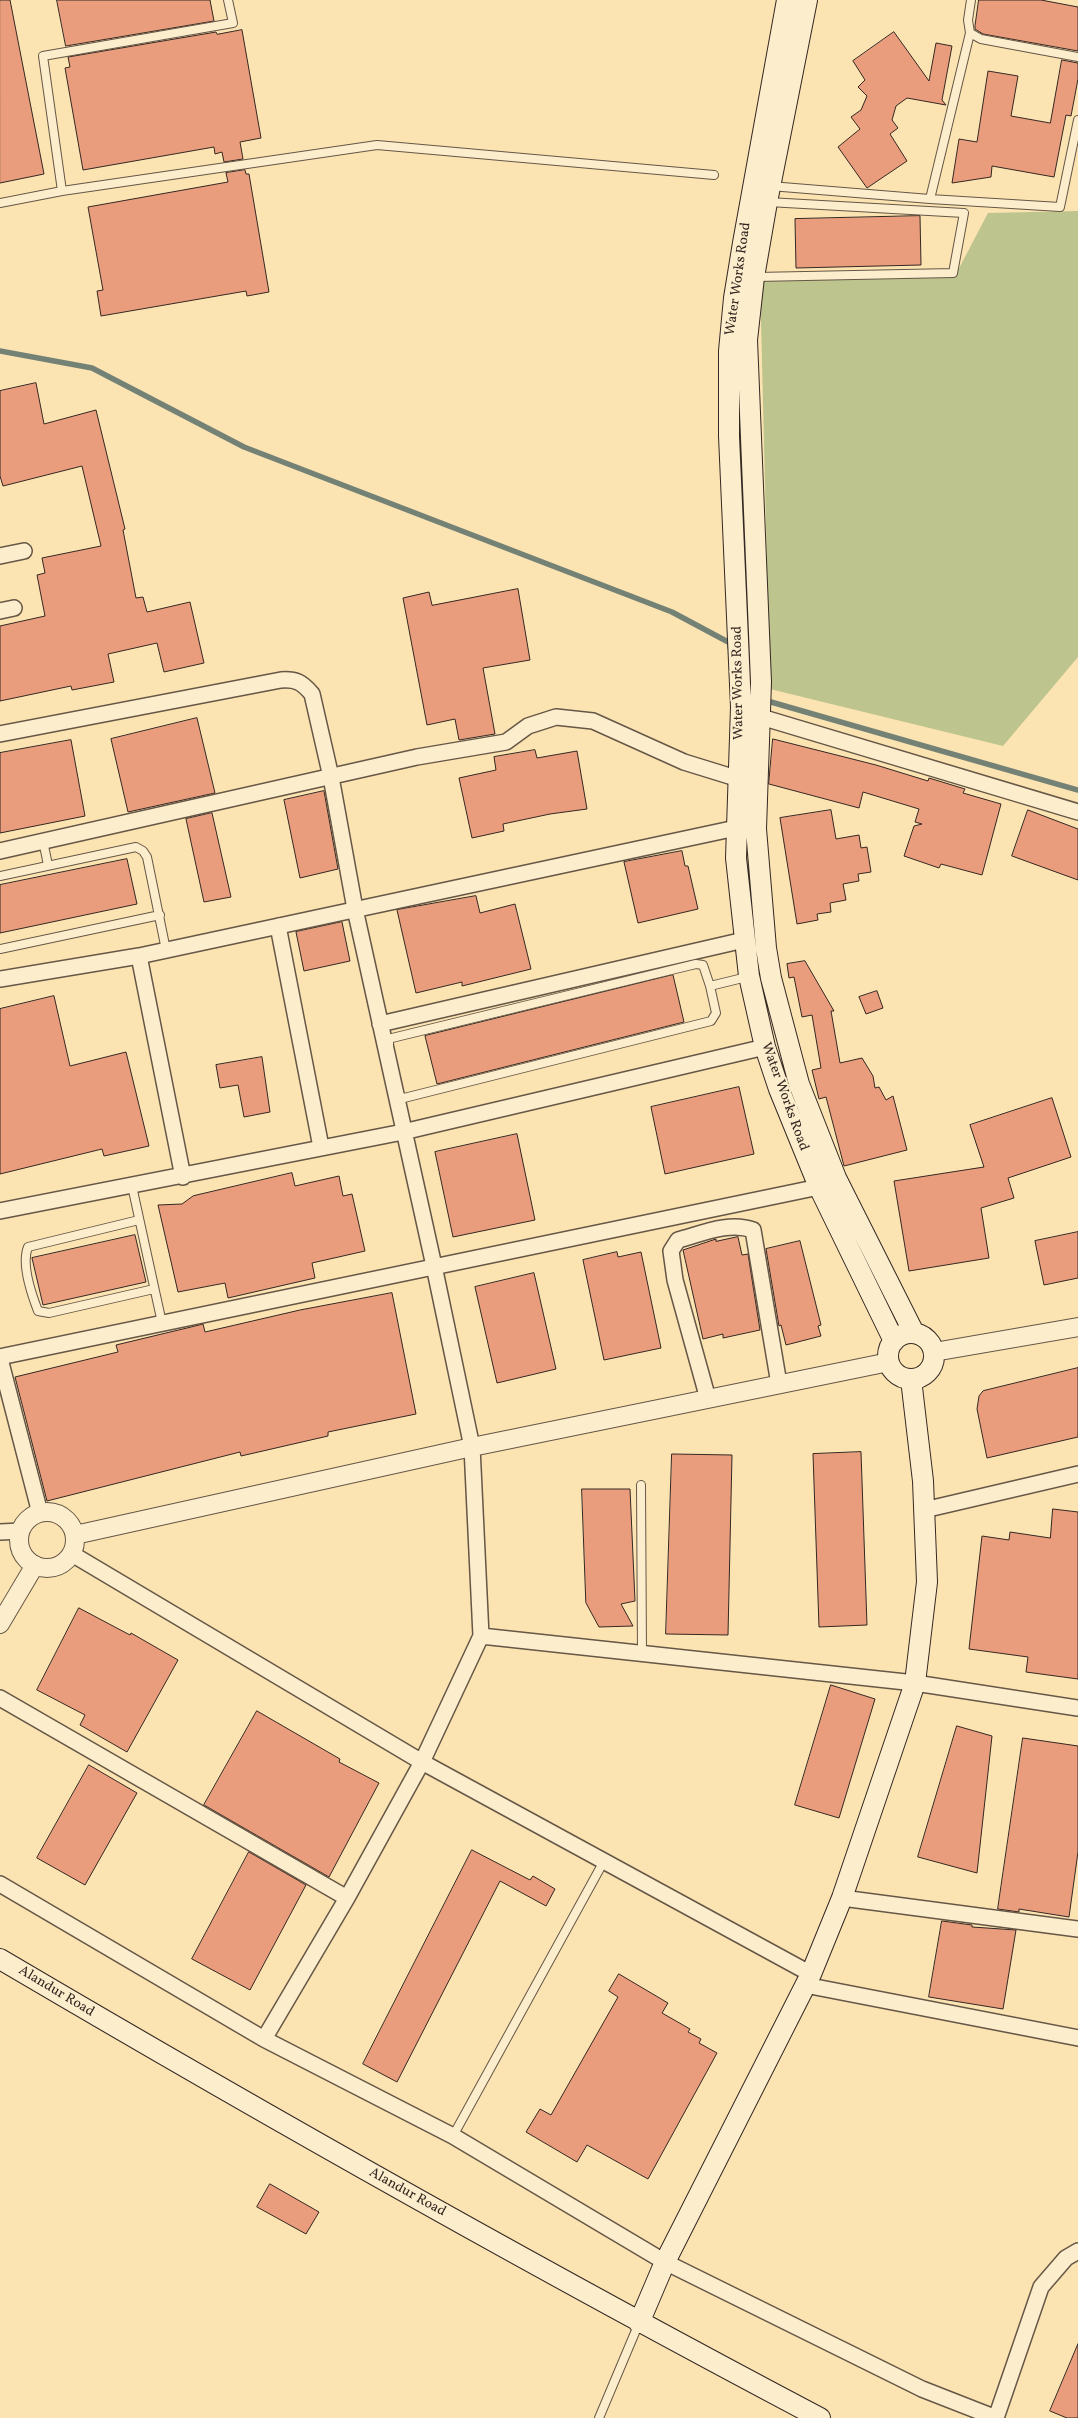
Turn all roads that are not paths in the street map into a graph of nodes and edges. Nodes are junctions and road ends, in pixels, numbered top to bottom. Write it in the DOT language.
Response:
graph roads {
  1 [pos="228,0"];
  2 [pos="787,0"];
  3 [pos="806,0"];
  4 [pos="971,0"];
  5 [pos="970,33"];
  6 [pos="1078,56"];
  7 [pos="1078,120"];
  8 [pos="714,174"];
  9 [pos="62,191"];
  10 [pos="768,194"];
  11 [pos="930,199"];
  12 [pos="0,203"];
  13 [pos="754,277"];
  14 [pos="24,551"];
  15 [pos="0,556"];
  16 [pos="761,714"];
  17 [pos="0,734"];
  18 [pos="331,777"];
  19 [pos="748,780"];
  20 [pos="1078,812"];
  21 [pos="736,828"];
  22 [pos="43,841"];
  23 [pos="0,851"];
  24 [pos="48,865"];
  25 [pos="0,876"];
  26 [pos="355,910"];
  27 [pos="160,915"];
  28 [pos="278,926"];
  29 [pos="744,940"];
  30 [pos="0,948"];
  31 [pos="166,950"];
  32 [pos="139,956"];
  33 [pos="749,976"];
  34 [pos="0,979"];
  35 [pos="710,986"];
  36 [pos="380,1024"];
  37 [pos="765,1047"];
  38 [pos="799,1084"];
  39 [pos="779,1090"];
  40 [pos="403,1132"];
  41 [pos="321,1147"];
  42 [pos="183,1176"];
  43 [pos="132,1186"];
  44 [pos="819,1188"];
  45 [pos="0,1211"];
  46 [pos="139,1220"];
  47 [pos="434,1266"];
  48 [pos="154,1289"];
  49 [pos="162,1323"];
  50 [pos="1078,1327"];
  51 [pos="914,1333"];
  52 [pos="894,1341"];
  53 [pos="934,1352"];
  54 [pos="0,1358"];
  55 [pos="889,1362"];
  56 [pos="911,1379"];
  57 [pos="779,1384"];
  58 [pos="708,1399"];
  59 [pos="472,1447"];
  60 [pos="1078,1474"];
  61 [pos="640,1485"];
  62 [pos="924,1510"];
  63 [pos="40,1513"];
  64 [pos="21,1531"];
  65 [pos="0,1532"];
  66 [pos="75,1535"];
  67 [pos="72,1554"];
  68 [pos="35,1565"];
  69 [pos="0,1624"];
  70 [pos="481,1636"];
  71 [pos="642,1654"];
  72 [pos="915,1683"];
  73 [pos="0,1698"];
  74 [pos="1078,1708"];
  75 [pos="422,1762"];
  76 [pos="604,1861"];
  77 [pos="0,1884"];
  78 [pos="347,1898"];
  79 [pos="842,1898"];
  80 [pos="1078,1929"];
  81 [pos="0,1959"];
  82 [pos="808,1979"];
  83 [pos="1078,2038"];
  84 [pos="264,2039"];
  85 [pos="453,2136"];
  86 [pos="1078,2250"];
  87 [pos="665,2262"];
  88 [pos="639,2323"];
  89 [pos="599,2418"];
  90 [pos="820,2418"];
  1 -- 9 [label="lane"];
  2 -- 19 [label="main road, Water Works Road"];
  3 -- 10 [label="main road, Water Works Road"];
  4 -- 5 [label="lane"];
  5 -- 6 [label="lane"];
  5 -- 11 [label="lane"];
  7 -- 11 [label="lane"];
  8 -- 9 [label="lane"];
  9 -- 12 [label="lane"];
  10 -- 11 [label="lane"];
  10 -- 13 [label="main road, Water Works Road"];
  10 -- 13 [label="lane"];
  13 -- 16 [label="main road, Water Works Road"];
  14 -- 15 [label="street"];
  16 -- 19 [label="main road, Water Works Road"];
  16 -- 20 [label="street"];
  17 -- 18 [label="street"];
  18 -- 19 [label="street"];
  18 -- 22 [label="street"];
  18 -- 26 [label="street"];
  19 -- 21 [label="main road, Water Works Road"];
  19 -- 38 [label="main road, Water Works Road"];
  21 -- 26 [label="street"];
  21 -- 29 [label="main road, Water Works Road"];
  22 -- 23 [label="street"];
  22 -- 24 [label="lane"];
  24 -- 25 [label="lane"];
  24 -- 27 [label="lane"];
  26 -- 28 [label="street"];
  26 -- 36 [label="street"];
  27 -- 30 [label="lane"];
  27 -- 31 [label="lane"];
  28 -- 31 [label="street"];
  28 -- 41 [label="street"];
  29 -- 33 [label="main road, Water Works Road"];
  29 -- 36 [label="street"];
  31 -- 32 [label="street"];
  32 -- 34 [label="street"];
  32 -- 42 [label="street"];
  33 -- 35 [label="lane"];
  33 -- 37 [label="main road, Water Works Road"];
  35 -- 35 [label="lane"];
  36 -- 40 [label="street"];
  37 -- 39 [label="main road, Water Works Road"];
  37 -- 40 [label="street"];
  38 -- 39 [label="main road"];
  38 -- 51 [label="main road, Water Works Road"];
  39 -- 44 [label="main road, Water Works Road"];
  40 -- 41 [label="street"];
  40 -- 47 [label="street"];
  41 -- 42 [label="street"];
  42 -- 43 [label="street"];
  43 -- 45 [label="street"];
  43 -- 46 [label="lane"];
  44 -- 47 [label="street"];
  44 -- 52 [label="main road, Water Works Road"];
  46 -- 48 [label="lane"];
  46 -- 48 [label="lane"];
  47 -- 49 [label="street"];
  47 -- 59 [label="street"];
  48 -- 49 [label="lane"];
  49 -- 54 [label="street"];
  50 -- 53 [label="street"];
  51 -- 52 [label="main road"];
  51 -- 53 [label="main road"];
  52 -- 55 [label="main road"];
  53 -- 56 [label="main road"];
  54 -- 63 [label="street"];
  55 -- 56 [label="main road"];
  55 -- 57 [label="street"];
  56 -- 62 [label="main road"];
  57 -- 58 [label="street"];
  57 -- 58 [label="street"];
  58 -- 59 [label="street"];
  59 -- 66 [label="street"];
  59 -- 70 [label="street"];
  60 -- 62 [label="street"];
  61 -- 71 [label="lane"];
  62 -- 72 [label="main road"];
  63 -- 64 [label="street"];
  63 -- 66 [label="street"];
  64 -- 65 [label="street"];
  64 -- 68 [label="street"];
  66 -- 67 [label="street"];
  67 -- 68 [label="street"];
  67 -- 75 [label="street"];
  68 -- 69 [label="street"];
  70 -- 71 [label="street"];
  70 -- 75 [label="street"];
  71 -- 72 [label="street"];
  72 -- 74 [label="street"];
  72 -- 79 [label="main road"];
  73 -- 78 [label="street"];
  75 -- 76 [label="street"];
  75 -- 78 [label="street"];
  76 -- 82 [label="street"];
  76 -- 85 [label="lane"];
  77 -- 84 [label="street"];
  78 -- 84 [label="street"];
  79 -- 80 [label="street"];
  79 -- 82 [label="main road"];
  81 -- 88 [label="main road, Alandur Road"];
  82 -- 83 [label="street"];
  82 -- 87 [label="main road"];
  84 -- 85 [label="street"];
  85 -- 87 [label="street"];
  86 -- 87 [label="street"];
  87 -- 88 [label="main road"];
  88 -- 89 [label="lane"];
  88 -- 90 [label="main road, Alandur Road"];
}
